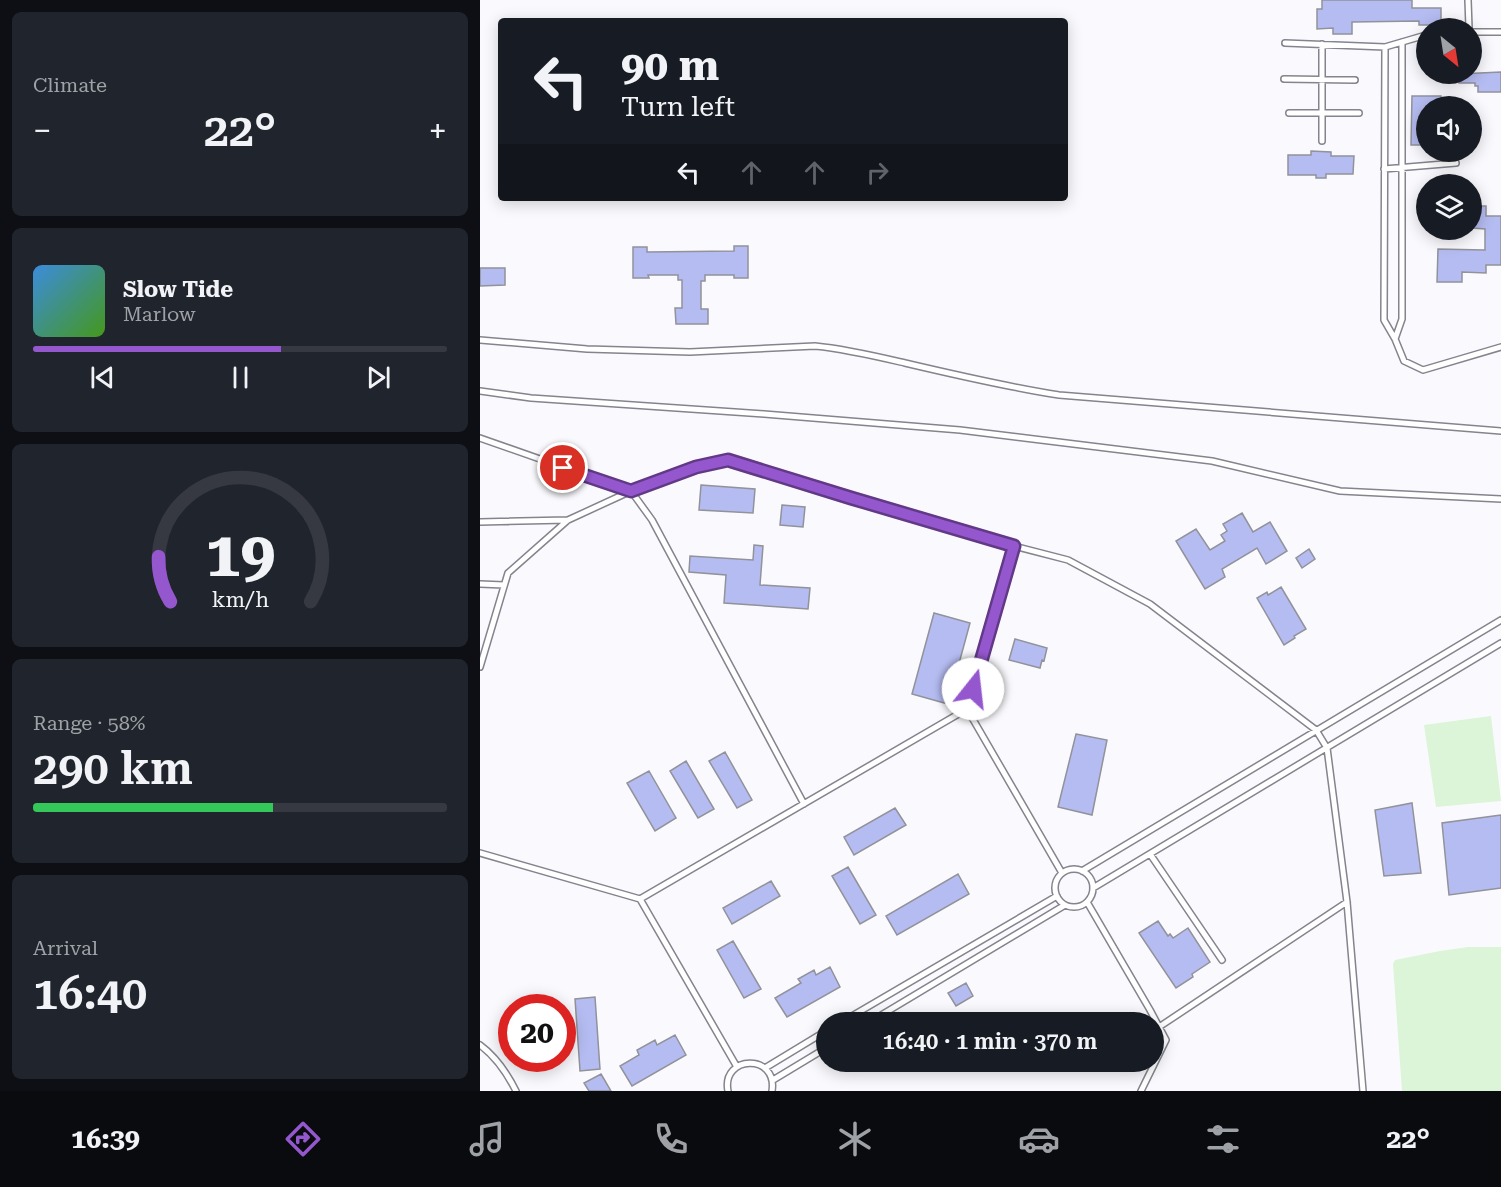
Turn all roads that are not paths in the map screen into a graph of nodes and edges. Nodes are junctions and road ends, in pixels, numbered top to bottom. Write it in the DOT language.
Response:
graph roads {
  1 [pos="1468,0"];
  2 [pos="1469,18"];
  3 [pos="1482,31"];
  4 [pos="1501,32"];
  5 [pos="1416,37"];
  6 [pos="1402,42"];
  7 [pos="1285,43"];
  8 [pos="1322,44"];
  9 [pos="1384,47"];
  10 [pos="1284,80"];
  11 [pos="1322,80"];
  12 [pos="1355,80"];
  13 [pos="1288,113"];
  14 [pos="1322,113"];
  15 [pos="1359,113"];
  16 [pos="1322,141"];
  17 [pos="1456,164"];
  18 [pos="1402,167"];
  19 [pos="1384,169"];
  20 [pos="1395,339"];
  21 [pos="480,340"];
  22 [pos="1501,347"];
  23 [pos="480,391"];
  24 [pos="1501,431"];
  25 [pos="480,438"];
  26 [pos="631,491"];
  27 [pos="1501,499"];
  28 [pos="568,520"];
  29 [pos="480,522"];
  30 [pos="1014,546"];
  31 [pos="480,584"];
  32 [pos="504,585"];
  33 [pos="1501,620"];
  34 [pos="1501,644"];
  35 [pos="480,667"];
  36 [pos="967,709"];
  37 [pos="1316,730"];
  38 [pos="1327,748"];
  39 [pos="804,804"];
  40 [pos="480,853"];
  41 [pos="1150,854"];
  42 [pos="1082,871"];
  43 [pos="1062,873"];
  44 [pos="1093,888"];
  45 [pos="1056,896"];
  46 [pos="640,899"];
  47 [pos="1087,902"];
  48 [pos="1347,902"];
  49 [pos="1065,905"];
  50 [pos="1222,960"];
  51 [pos="859,1012"];
  52 [pos="886,1012"];
  53 [pos="1150,1012"];
  54 [pos="1164,1024"];
  55 [pos="816,1037"];
  56 [pos="480,1045"];
  57 [pos="816,1054"];
  58 [pos="737,1067"];
  59 [pos="765,1068"];
  60 [pos="1150,1072"];
  61 [pos="773,1080"];
  62 [pos="516,1091"];
  63 [pos="728,1091"];
  64 [pos="772,1091"];
  65 [pos="1141,1091"];
  66 [pos="1363,1091"];
  1 -- 2 [label="lane"];
  3 -- 4 [label="lane"];
  5 -- 6 [label="lane"];
  6 -- 9 [label="lane"];
  6 -- 18 [label="lane"];
  7 -- 8 [label="lane"];
  8 -- 9 [label="lane"];
  8 -- 11 [label="lane"];
  9 -- 19 [label="lane"];
  10 -- 11 [label="lane"];
  11 -- 12 [label="lane"];
  11 -- 14 [label="lane"];
  13 -- 14 [label="lane"];
  14 -- 15 [label="lane"];
  14 -- 16 [label="lane"];
  17 -- 18 [label="lane"];
  18 -- 19 [label="lane"];
  18 -- 20 [label="lane"];
  19 -- 20 [label="lane"];
  20 -- 22 [label="lane"];
  21 -- 24 [label="lane"];
  23 -- 27 [label="lane"];
  25 -- 26 [label="lane"];
  26 -- 28 [label="lane"];
  26 -- 30 [label="lane"];
  26 -- 39 [label="lane"];
  28 -- 29 [label="lane"];
  28 -- 32 [label="lane"];
  30 -- 36 [label="lane"];
  30 -- 37 [label="lane"];
  31 -- 32 [label="lane"];
  32 -- 35 [label="lane"];
  33 -- 37 [label="lane"];
  34 -- 38 [label="lane"];
  36 -- 39 [label="lane"];
  36 -- 43 [label="lane"];
  37 -- 38 [label="lane"];
  37 -- 42 [label="lane"];
  38 -- 41 [label="lane"];
  38 -- 48 [label="lane"];
  39 -- 46 [label="lane"];
  40 -- 46 [label="lane"];
  41 -- 44 [label="lane"];
  41 -- 50 [label="lane"];
  42 -- 43 [label="lane"];
  42 -- 44 [label="lane"];
  43 -- 45 [label="lane"];
  44 -- 47 [label="lane"];
  45 -- 49 [label="lane"];
  45 -- 51 [label="lane"];
  46 -- 58 [label="lane"];
  47 -- 49 [label="lane"];
  47 -- 53 [label="lane"];
  48 -- 54 [label="lane"];
  48 -- 66 [label="lane"];
  49 -- 52 [label="lane"];
  55 -- 59 [label="lane"];
  56 -- 62 [label="lane"];
  57 -- 61 [label="lane"];
  58 -- 59 [label="lane"];
  58 -- 63 [label="lane"];
  59 -- 61 [label="lane"];
  60 -- 65 [label="lane"];
  61 -- 64 [label="lane"];
}
